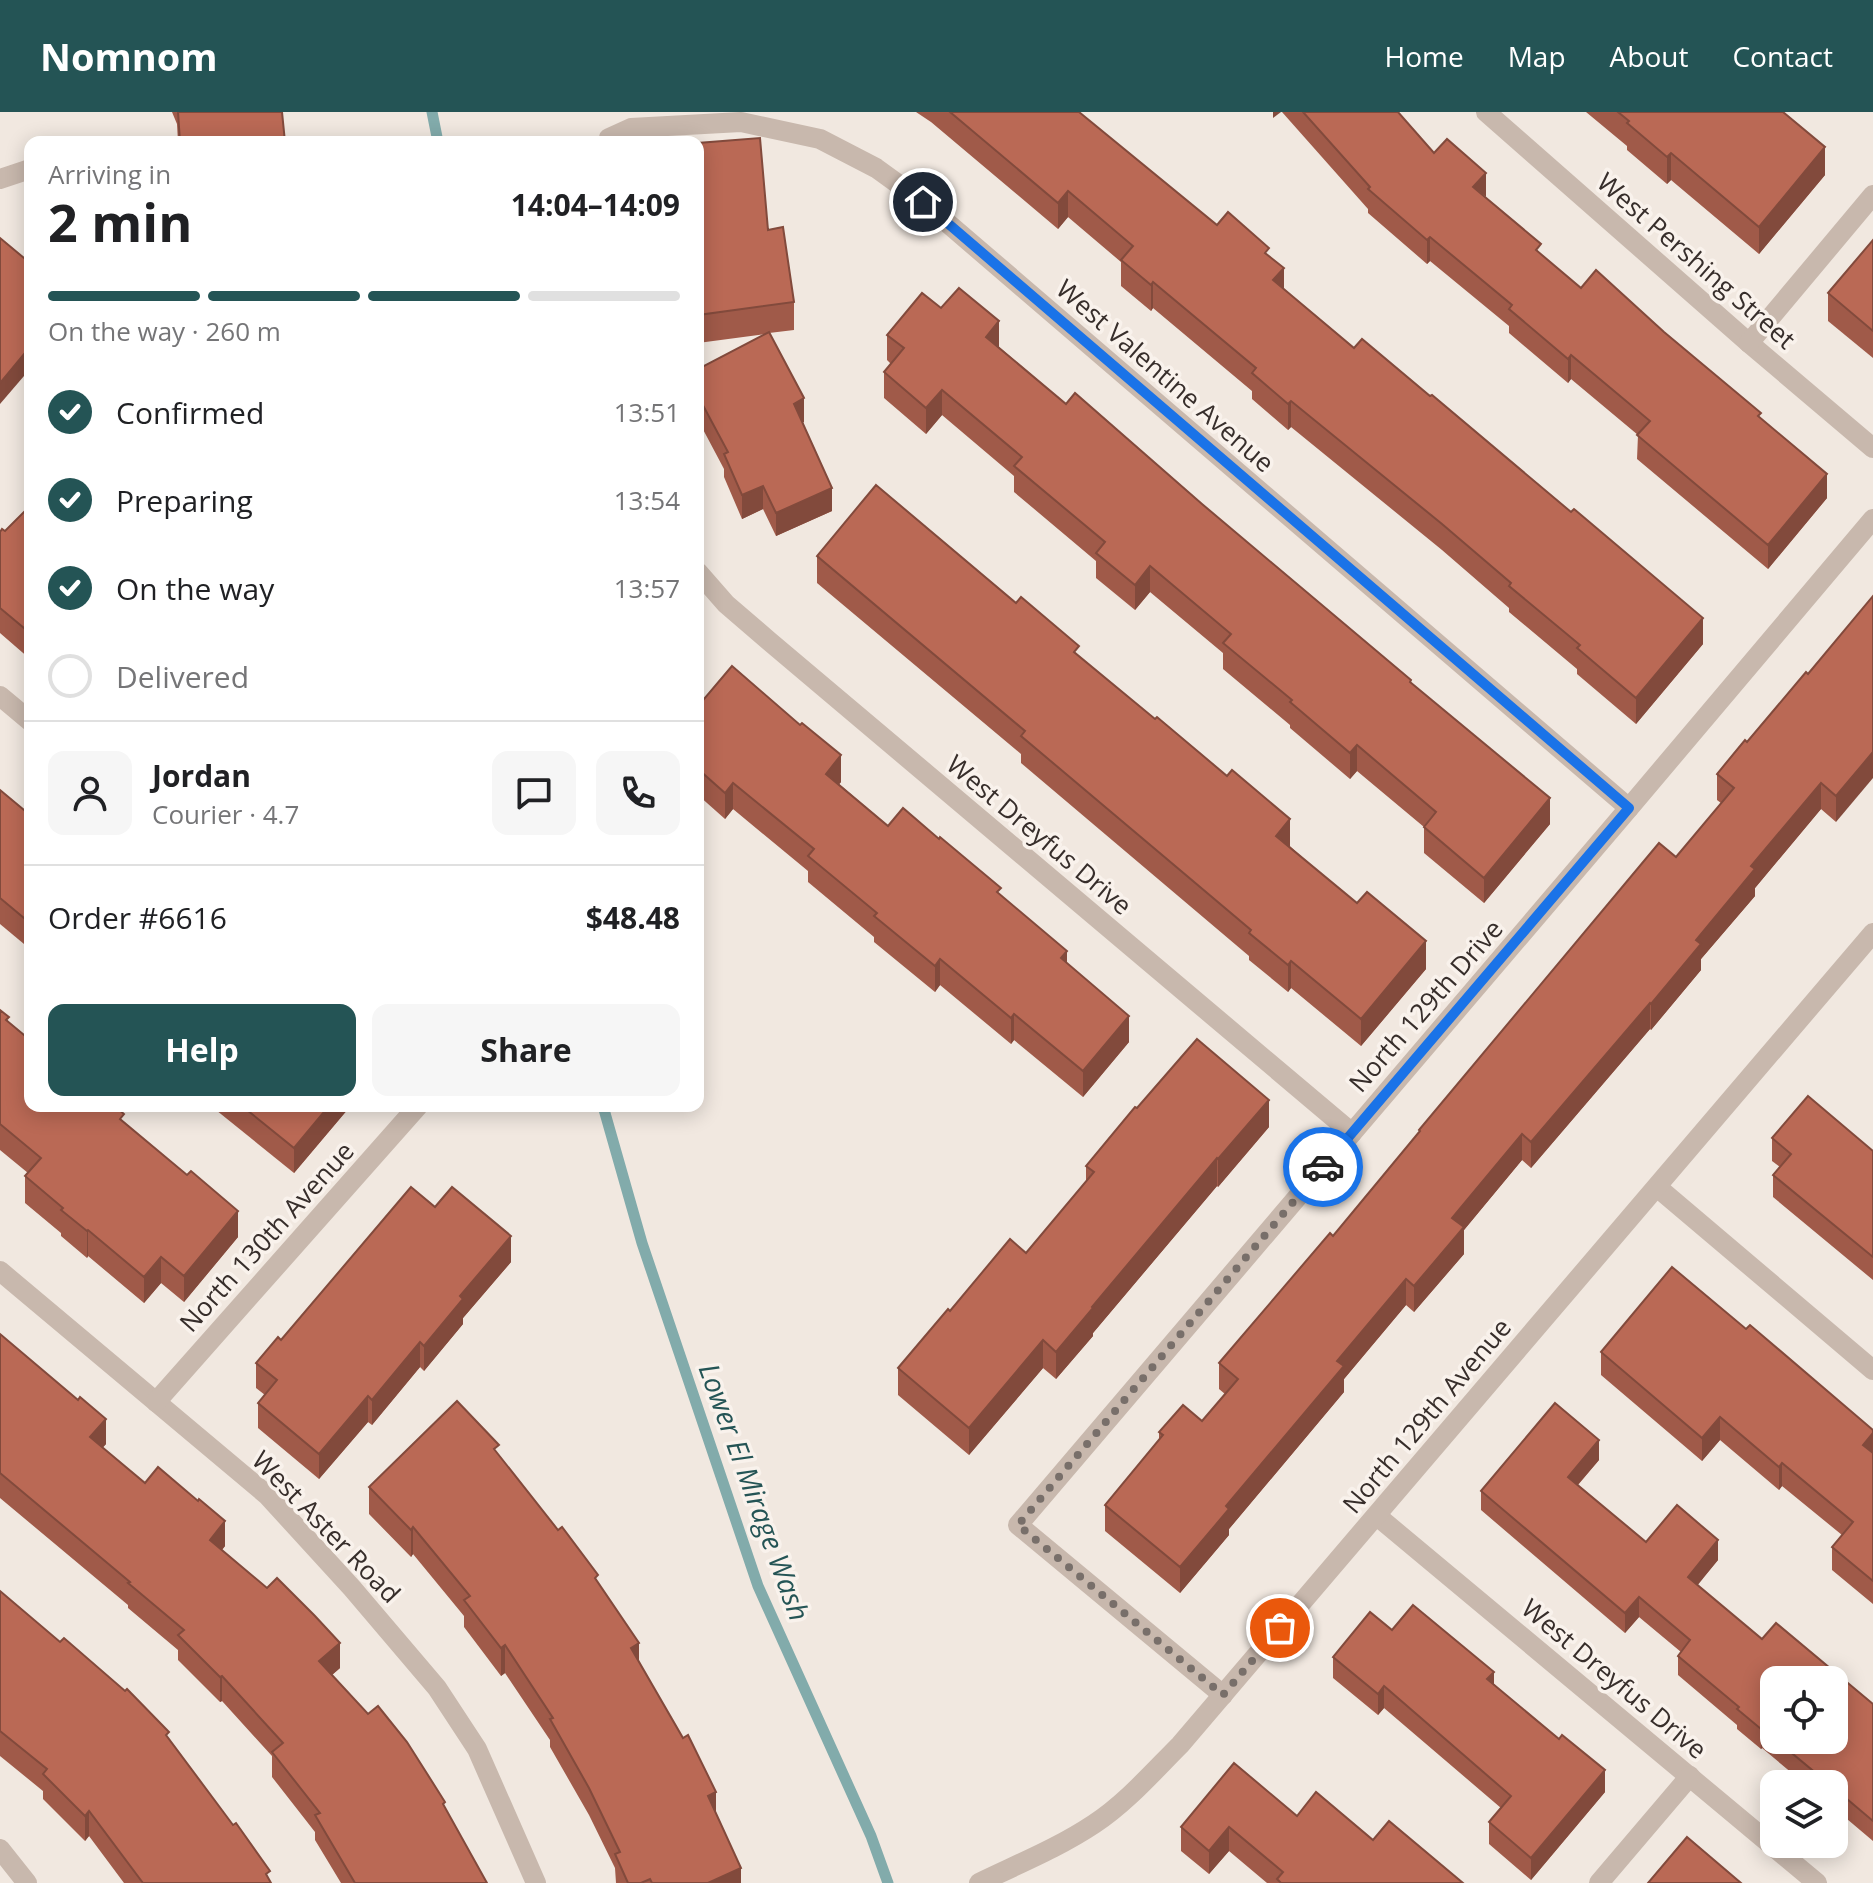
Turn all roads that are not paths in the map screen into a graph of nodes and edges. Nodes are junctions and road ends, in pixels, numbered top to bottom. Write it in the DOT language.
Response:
graph roads {
  1 [pos="1486,112"];
  2 [pos="616,136"];
  3 [pos="24,171"];
  4 [pos="0,179"];
  5 [pos="1873,195"];
  6 [pos="1749,343"];
  7 [pos="1873,448"];
  8 [pos="1873,519"];
  9 [pos="704,579"];
  10 [pos="0,696"];
  11 [pos="24,716"];
  12 [pos="1629,808"];
  13 [pos="1873,933"];
  14 [pos="413,1112"];
  15 [pos="1352,1133"];
  16 [pos="1657,1187"];
  17 [pos="0,1271"];
  18 [pos="1873,1370"];
  19 [pos="156,1402"];
  20 [pos="1377,1516"];
  21 [pos="1223,1695"];
  22 [pos="1690,1776"];
  23 [pos="0,1849"];
  24 [pos="27,1883"];
  25 [pos="536,1883"];
  26 [pos="979,1883"];
  27 [pos="1599,1883"];
  28 [pos="1817,1883"];
  1 -- 6 [label="street, West Pershing Street"];
  2 -- 12 [label="street, West Valentine Avenue"];
  3 -- 4 [label="street"];
  5 -- 6 [label="street"];
  6 -- 7 [label="street, West Pershing Street"];
  8 -- 12 [label="street, North 129th Drive"];
  9 -- 15 [label="street, West Dreyfus Drive"];
  10 -- 11 [label="street"];
  12 -- 15 [label="street, North 129th Drive"];
  13 -- 16 [label="street, North 129th Avenue"];
  14 -- 19 [label="street, North 130th Avenue"];
  15 -- 21 [label="street, North 129th Drive"];
  16 -- 18 [label="street"];
  16 -- 20 [label="street, North 129th Avenue"];
  17 -- 19 [label="street, West Aster Road"];
  19 -- 25 [label="street, West Aster Road"];
  20 -- 21 [label="street, North 129th Avenue"];
  20 -- 22 [label="street, West Dreyfus Drive"];
  21 -- 26 [label="street, North 129th Avenue"];
  22 -- 27 [label="street"];
  22 -- 28 [label="street, West Dreyfus Drive"];
  23 -- 24 [label="street"];
}
